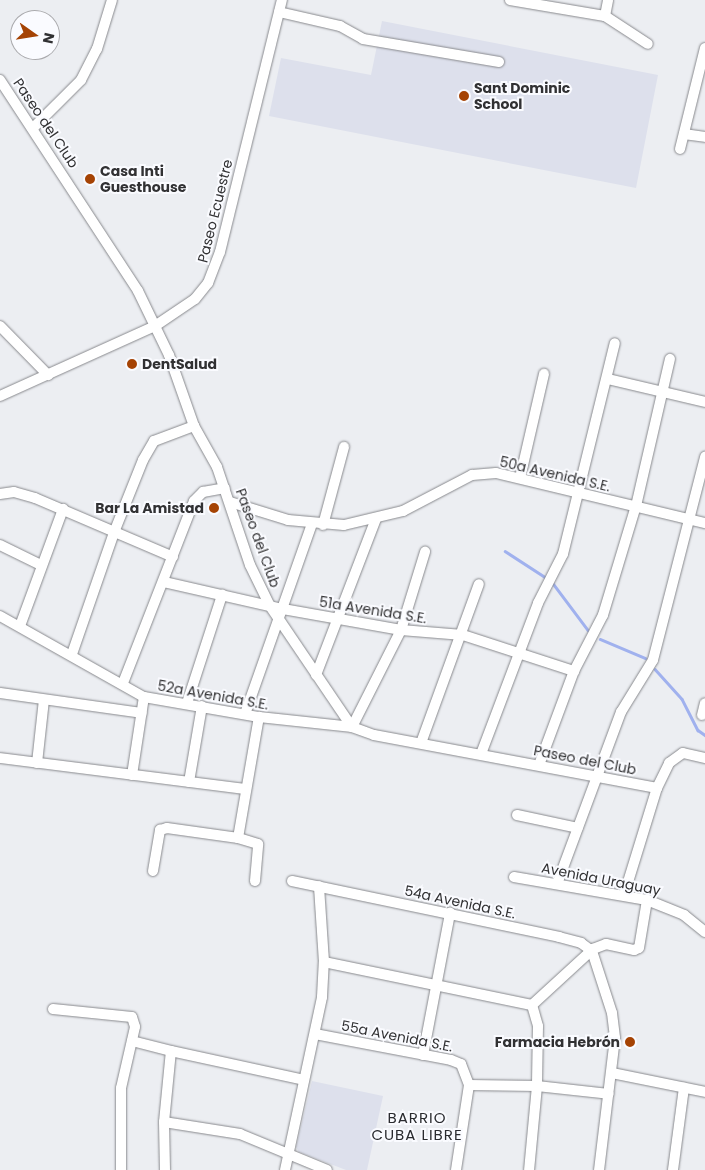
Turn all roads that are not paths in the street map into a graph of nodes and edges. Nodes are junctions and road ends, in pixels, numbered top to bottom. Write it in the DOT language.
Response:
graph roads {
  1 [pos="112,0"];
  2 [pos="282,0"];
  3 [pos="510,0"];
  4 [pos="608,0"];
  5 [pos="279,12"];
  6 [pos="605,16"];
  7 [pos="648,44"];
  8 [pos="705,48"];
  9 [pos="499,62"];
  10 [pos="0,80"];
  11 [pos="33,128"];
  12 [pos="684,134"];
  13 [pos="705,137"];
  14 [pos="680,149"];
  15 [pos="0,326"];
  16 [pos="155,326"];
  17 [pos="615,343"];
  18 [pos="670,359"];
  19 [pos="544,374"];
  20 [pos="48,375"];
  21 [pos="608,379"];
  22 [pos="662,392"];
  23 [pos="0,396"];
  24 [pos="705,402"];
  25 [pos="194,426"];
  26 [pos="344,447"];
  27 [pos="705,457"];
  28 [pos="520,478"];
  29 [pos="225,488"];
  30 [pos="578,492"];
  31 [pos="0,494"];
  32 [pos="230,502"];
  33 [pos="636,506"];
  34 [pos="63,509"];
  35 [pos="376,519"];
  36 [pos="691,520"];
  37 [pos="705,523"];
  38 [pos="312,524"];
  39 [pos="323,525"];
  40 [pos="115,530"];
  41 [pos="0,544"];
  42 [pos="426,552"];
  43 [pos="173,556"];
  44 [pos="41,565"];
  45 [pos="164,582"];
  46 [pos="479,584"];
  47 [pos="222,594"];
  48 [pos="270,606"];
  49 [pos="283,609"];
  50 [pos="0,616"];
  51 [pos="339,619"];
  52 [pos="278,620"];
  53 [pos="20,626"];
  54 [pos="401,630"];
  55 [pos="463,635"];
  56 [pos="72,654"];
  57 [pos="519,655"];
  58 [pos="574,671"];
  59 [pos="316,675"];
  60 [pos="123,683"];
  61 [pos="0,693"];
  62 [pos="144,697"];
  63 [pos="44,700"];
  64 [pos="187,703"];
  65 [pos="705,703"];
  66 [pos="202,706"];
  67 [pos="142,713"];
  68 [pos="244,714"];
  69 [pos="702,715"];
  70 [pos="259,717"];
  71 [pos="352,727"];
  72 [pos="421,743"];
  73 [pos="481,754"];
  74 [pos="0,758"];
  75 [pos="705,758"];
  76 [pos="37,763"];
  77 [pos="539,765"];
  78 [pos="132,775"];
  79 [pos="598,777"];
  80 [pos="189,782"];
  81 [pos="658,788"];
  82 [pos="246,790"];
  83 [pos="517,815"];
  84 [pos="578,828"];
  85 [pos="238,838"];
  86 [pos="153,872"];
  87 [pos="514,877"];
  88 [pos="255,881"];
  89 [pos="292,881"];
  90 [pos="557,884"];
  91 [pos="319,886"];
  92 [pos="624,895"];
  93 [pos="647,900"];
  94 [pos="450,913"];
  95 [pos="705,932"];
  96 [pos="592,951"];
  97 [pos="324,962"];
  98 [pos="437,984"];
  99 [pos="532,1005"];
  100 [pos="53,1009"];
  101 [pos="315,1034"];
  102 [pos="132,1041"];
  103 [pos="171,1051"];
  104 [pos="423,1055"];
  105 [pos="612,1073"];
  106 [pos="304,1080"];
  107 [pos="469,1085"];
  108 [pos="537,1086"];
  109 [pos="684,1088"];
  110 [pos="705,1092"];
  111 [pos="608,1094"];
  112 [pos="164,1122"];
  113 [pos="290,1154"];
  114 [pos="121,1170"];
  115 [pos="165,1170"];
  116 [pos="285,1170"];
  117 [pos="327,1170"];
  118 [pos="456,1170"];
  119 [pos="529,1170"];
  120 [pos="599,1170"];
  121 [pos="673,1170"];
  1 -- 11 [label="street"];
  2 -- 5 [label="street, Paseo Ecuestre"];
  3 -- 6 [label="street"];
  4 -- 6 [label="street"];
  5 -- 9 [label="street"];
  5 -- 16 [label="street, Paseo Ecuestre"];
  6 -- 7 [label="street"];
  8 -- 12 [label="street"];
  10 -- 11 [label="street, Paseo del Club"];
  11 -- 16 [label="street, Paseo del Club"];
  12 -- 13 [label="street"];
  12 -- 14 [label="street"];
  15 -- 20 [label="street"];
  16 -- 20 [label="street, Paseo Ecuestre"];
  16 -- 25 [label="street, Paseo del Club"];
  17 -- 21 [label="street"];
  18 -- 22 [label="street"];
  19 -- 28 [label="street"];
  20 -- 23 [label="street, Paseo Ecuestre"];
  21 -- 22 [label="street"];
  21 -- 30 [label="street"];
  22 -- 24 [label="street"];
  22 -- 33 [label="street"];
  25 -- 29 [label="street, Paseo del Club"];
  25 -- 40 [label="street"];
  26 -- 39 [label="street"];
  27 -- 36 [label="street"];
  28 -- 30 [label="street, 50a Avenida S.E."];
  28 -- 35 [label="street, 50a Avenida S.E."];
  29 -- 32 [label="street, Paseo del Club"];
  29 -- 43 [label="street"];
  30 -- 33 [label="street, 50a Avenida S.E."];
  30 -- 57 [label="street"];
  31 -- 34 [label="street"];
  32 -- 38 [label="street, 50a Avenida S.E."];
  32 -- 48 [label="street, Paseo del Club"];
  33 -- 36 [label="street, 50a Avenida S.E."];
  33 -- 58 [label="street"];
  34 -- 40 [label="street"];
  34 -- 44 [label="street"];
  35 -- 39 [label="street, 50a Avenida S.E."];
  35 -- 51 [label="street"];
  36 -- 37 [label="street, 50a Avenida S.E."];
  36 -- 79 [label="street"];
  38 -- 39 [label="street, 50a Avenida S.E."];
  38 -- 49 [label="street"];
  40 -- 43 [label="street"];
  40 -- 56 [label="street"];
  41 -- 44 [label="street"];
  42 -- 54 [label="street"];
  43 -- 45 [label="street"];
  44 -- 53 [label="street"];
  45 -- 47 [label="street, 51a Avenida S.E."];
  45 -- 60 [label="street"];
  46 -- 55 [label="street"];
  47 -- 48 [label="street, 51a Avenida S.E."];
  47 -- 64 [label="street"];
  48 -- 49 [label="street, 51a Avenida S.E."];
  48 -- 52 [label="street, Paseo del Club"];
  49 -- 51 [label="street, 51a Avenida S.E."];
  49 -- 52 [label="street"];
  50 -- 53 [label="street, 52a Avenida S.E."];
  51 -- 54 [label="street, 51a Avenida S.E."];
  51 -- 59 [label="street"];
  52 -- 59 [label="street, Paseo del Club"];
  52 -- 68 [label="street"];
  53 -- 56 [label="street, 52a Avenida S.E."];
  54 -- 55 [label="street, 51a Avenida S.E."];
  54 -- 71 [label="street"];
  55 -- 57 [label="street, 51a Avenida S.E."];
  55 -- 72 [label="street"];
  56 -- 60 [label="street, 52a Avenida S.E."];
  57 -- 58 [label="street, 51a Avenida S.E."];
  57 -- 73 [label="street"];
  58 -- 77 [label="street"];
  59 -- 71 [label="street, Paseo del Club"];
  60 -- 62 [label="street, 52a Avenida S.E."];
  61 -- 63 [label="street"];
  62 -- 64 [label="street, 52a Avenida S.E."];
  62 -- 67 [label="street"];
  63 -- 67 [label="street"];
  63 -- 76 [label="street"];
  64 -- 66 [label="street, 52a Avenida S.E."];
  65 -- 69 [label="street"];
  66 -- 68 [label="street, 52a Avenida S.E."];
  66 -- 80 [label="street"];
  67 -- 78 [label="street"];
  68 -- 70 [label="street, 52a Avenida S.E."];
  70 -- 71 [label="street, 52a Avenida S.E."];
  70 -- 82 [label="street"];
  71 -- 72 [label="street, Paseo del Club"];
  72 -- 73 [label="street, Paseo del Club"];
  73 -- 77 [label="street, Paseo del Club"];
  74 -- 76 [label="street"];
  75 -- 81 [label="street"];
  76 -- 78 [label="street"];
  77 -- 79 [label="street, Paseo del Club"];
  78 -- 80 [label="street"];
  79 -- 81 [label="street, Paseo del Club"];
  79 -- 84 [label="street"];
  80 -- 82 [label="street"];
  81 -- 92 [label="street"];
  82 -- 85 [label="street"];
  83 -- 84 [label="street"];
  84 -- 90 [label="street"];
  85 -- 86 [label="street"];
  85 -- 88 [label="street"];
  87 -- 90 [label="street, Avenida Uraguay"];
  89 -- 91 [label="street, 54a Avenida S.E."];
  90 -- 92 [label="street, Avenida Uraguay"];
  91 -- 94 [label="street, 54a Avenida S.E."];
  91 -- 97 [label="street"];
  92 -- 93 [label="street, Avenida Uraguay"];
  93 -- 95 [label="street, Avenida Uraguay"];
  93 -- 96 [label="street"];
  94 -- 96 [label="street, 54a Avenida S.E."];
  94 -- 98 [label="street"];
  96 -- 99 [label="street"];
  96 -- 105 [label="street"];
  97 -- 98 [label="street"];
  97 -- 101 [label="street"];
  98 -- 99 [label="street"];
  98 -- 104 [label="street"];
  99 -- 108 [label="street"];
  100 -- 102 [label="street"];
  101 -- 104 [label="street, 55a Avenida S.E."];
  101 -- 106 [label="street"];
  102 -- 103 [label="street"];
  102 -- 114 [label="street"];
  103 -- 106 [label="street"];
  103 -- 112 [label="street"];
  104 -- 107 [label="street, 55a Avenida S.E."];
  105 -- 109 [label="street"];
  105 -- 111 [label="street"];
  106 -- 113 [label="street"];
  107 -- 108 [label="street"];
  107 -- 118 [label="street"];
  108 -- 111 [label="street"];
  108 -- 119 [label="street"];
  109 -- 110 [label="street"];
  109 -- 121 [label="street"];
  111 -- 120 [label="street"];
  112 -- 113 [label="street"];
  112 -- 115 [label="street"];
  113 -- 116 [label="street"];
  113 -- 117 [label="street"];
}
